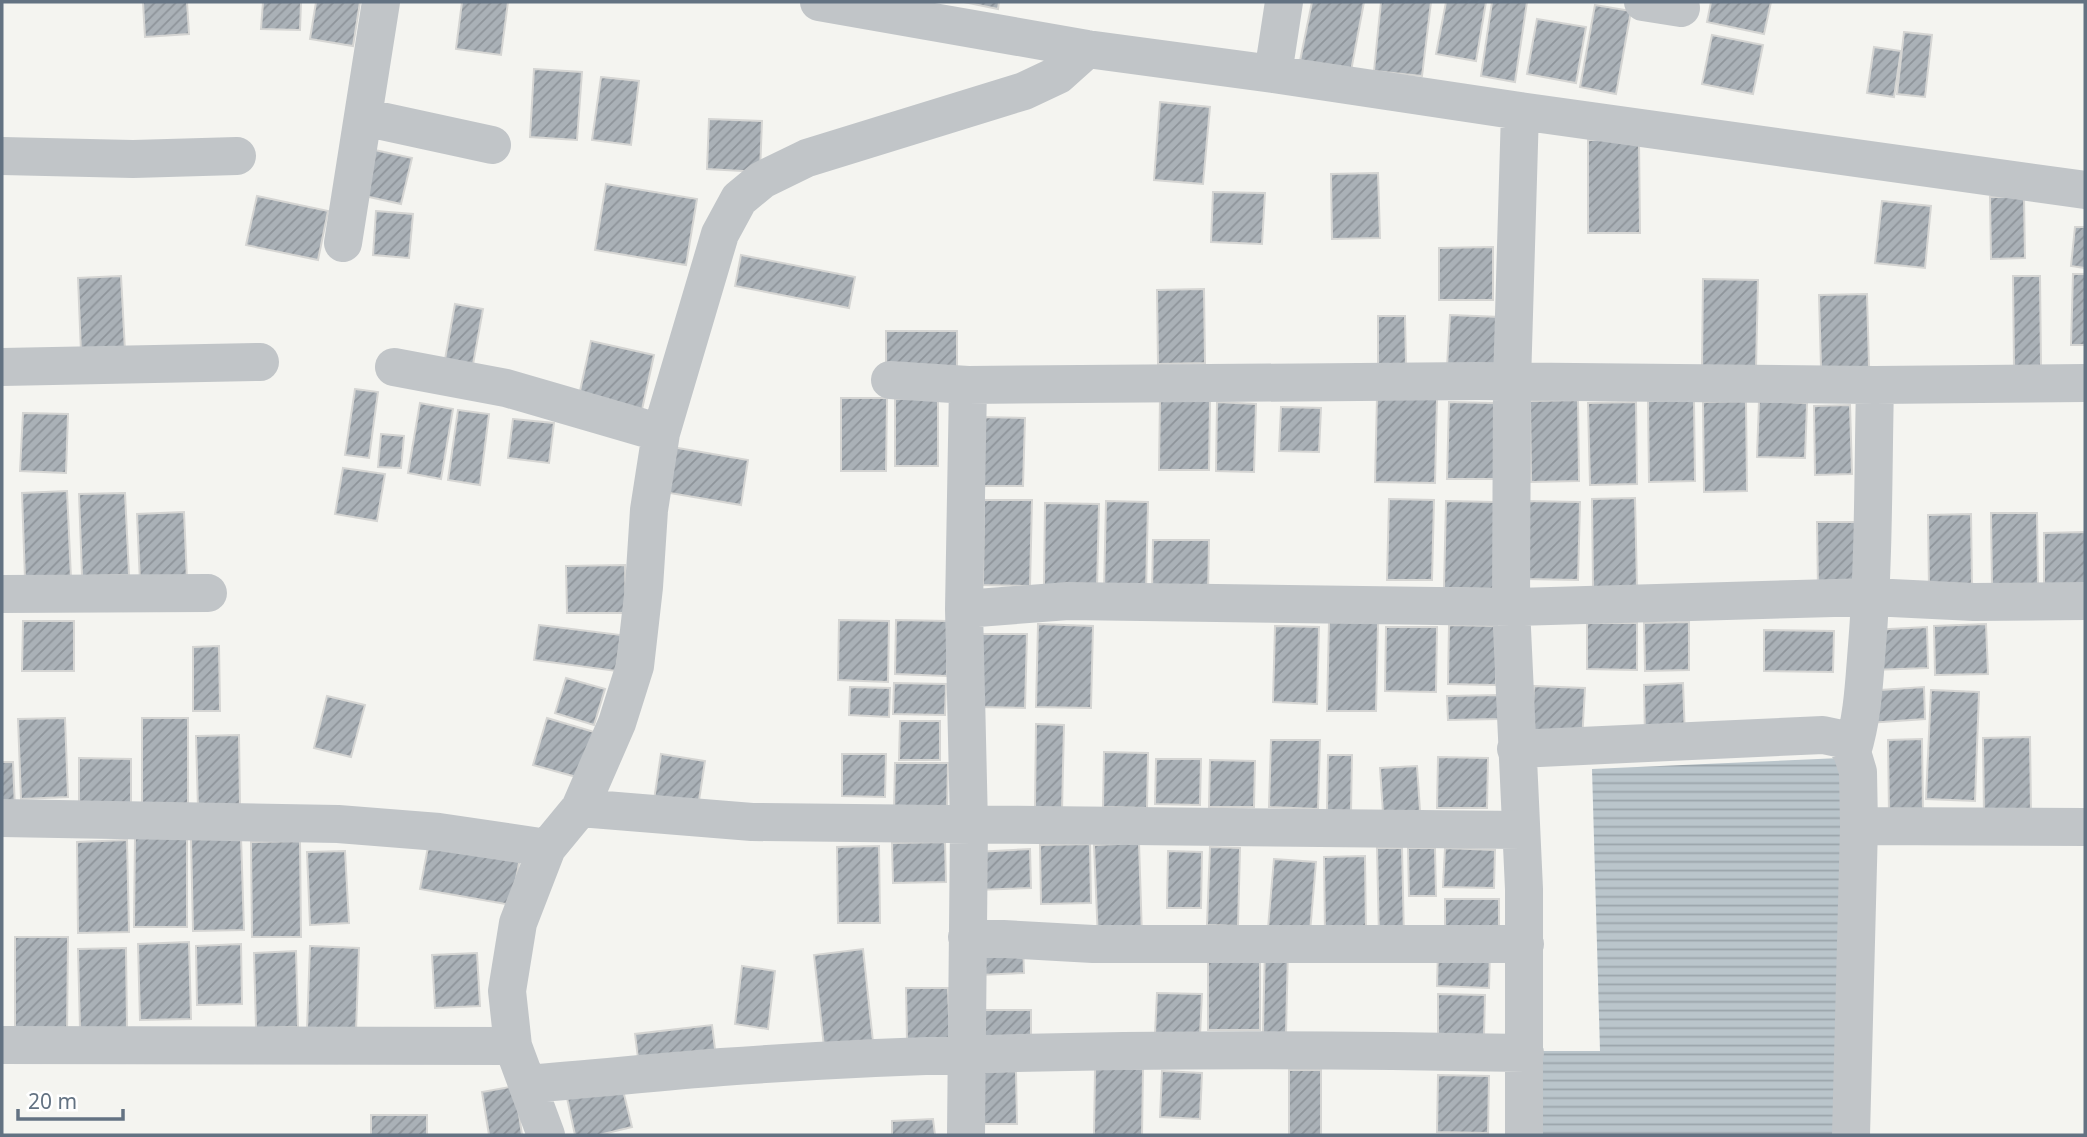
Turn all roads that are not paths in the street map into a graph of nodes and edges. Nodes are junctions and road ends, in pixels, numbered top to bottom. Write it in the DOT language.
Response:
graph roads {
  1 [pos="381,2"];
  2 [pos="819,2"];
  3 [pos="1284,2"];
  4 [pos="1643,2"];
  5 [pos="1681,8"];
  6 [pos="1087,50"];
  7 [pos="1273,74"];
  8 [pos="1520,111"];
  9 [pos="363,117"];
  10 [pos="492,145"];
  11 [pos="2,156"];
  12 [pos="237,156"];
  13 [pos="2085,190"];
  14 [pos="343,243"];
  15 [pos="260,362"];
  16 [pos="2,367"];
  17 [pos="394,367"];
  18 [pos="890,380"];
  19 [pos="1512,382"];
  20 [pos="2085,383"];
  21 [pos="968,385"];
  22 [pos="1875,385"];
  23 [pos="661,433"];
  24 [pos="208,593"];
  25 [pos="2,594"];
  26 [pos="1871,597"];
  27 [pos="2085,601"];
  28 [pos="1511,607"];
  29 [pos="964,609"];
  30 [pos="1516,749"];
  31 [pos="1852,751"];
  32 [pos="580,808"];
  33 [pos="2,818"];
  34 [pos="969,825"];
  35 [pos="1859,826"];
  36 [pos="2085,827"];
  37 [pos="1521,830"];
  38 [pos="547,848"];
  39 [pos="967,937"];
  40 [pos="1525,944"];
  41 [pos="2,1045"];
  42 [pos="513,1046"];
  43 [pos="1525,1052"];
  44 [pos="966,1055"];
  45 [pos="527,1084"];
  46 [pos="546,1135"];
  47 [pos="966,1135"];
  48 [pos="1524,1135"];
  49 [pos="1851,1135"];
  1 -- 9 [label="street"];
  2 -- 6 [label="street"];
  3 -- 7 [label="street"];
  4 -- 5 [label="street"];
  6 -- 7 [label="street"];
  6 -- 23 [label="street"];
  7 -- 8 [label="street"];
  8 -- 13 [label="street"];
  8 -- 19 [label="street"];
  9 -- 10 [label="street"];
  9 -- 14 [label="street"];
  11 -- 12 [label="street"];
  15 -- 16 [label="street"];
  17 -- 23 [label="street"];
  18 -- 21 [label="street"];
  19 -- 21 [label="street"];
  19 -- 22 [label="street"];
  19 -- 28 [label="street"];
  20 -- 22 [label="street"];
  21 -- 29 [label="street"];
  22 -- 26 [label="street"];
  23 -- 32 [label="street"];
  24 -- 25 [label="street"];
  26 -- 27 [label="street"];
  26 -- 28 [label="street"];
  26 -- 31 [label="street"];
  28 -- 29 [label="street"];
  28 -- 30 [label="street"];
  29 -- 34 [label="street"];
  30 -- 31 [label="street"];
  30 -- 37 [label="street"];
  31 -- 35 [label="street"];
  32 -- 34 [label="street"];
  32 -- 38 [label="street"];
  33 -- 38 [label="street"];
  34 -- 37 [label="street"];
  34 -- 39 [label="street"];
  35 -- 36 [label="street"];
  35 -- 49 [label="street"];
  37 -- 40 [label="street"];
  38 -- 42 [label="street"];
  39 -- 40 [label="street"];
  39 -- 44 [label="street"];
  40 -- 43 [label="street"];
  41 -- 42 [label="street"];
  42 -- 45 [label="street"];
  43 -- 44 [label="street"];
  43 -- 48 [label="street"];
  44 -- 45 [label="street"];
  44 -- 47 [label="street"];
  45 -- 46 [label="street"];
}
